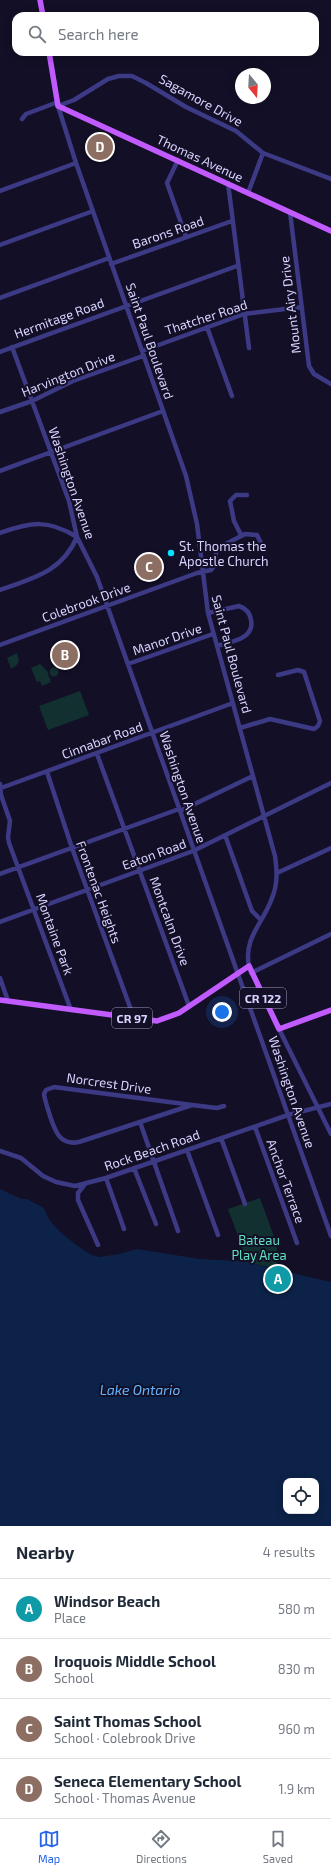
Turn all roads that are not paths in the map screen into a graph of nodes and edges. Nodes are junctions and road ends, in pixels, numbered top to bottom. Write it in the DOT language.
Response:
graph roads {
  1 [pos="40,0"];
  2 [pos="42,12"];
  3 [pos="50,56"];
  4 [pos="58,104"];
  5 [pos="22,119"];
  6 [pos="263,153"];
  7 [pos="178,160"];
  8 [pos="76,164"];
  9 [pos="331,179"];
  10 [pos="228,183"];
  11 [pos="0,191"];
  12 [pos="248,193"];
  13 [pos="93,211"];
  14 [pos="290,212"];
  15 [pos="232,221"];
  16 [pos="331,231"];
  17 [pos="186,237"];
  18 [pos="0,245"];
  19 [pos="109,258"];
  20 [pos="111,264"];
  21 [pos="238,266"];
  22 [pos="0,298"];
  23 [pos="126,306"];
  24 [pos="302,307"];
  25 [pos="244,314"];
  26 [pos="208,327"];
  27 [pos="12,347"];
  28 [pos="249,348"];
  29 [pos="0,352"];
  30 [pos="143,353"];
  31 [pos="331,384"];
  32 [pos="232,396"];
  33 [pos="32,401"];
  34 [pos="163,411"];
  35 [pos="0,412"];
  36 [pos="51,452"];
  37 [pos="0,471"];
  38 [pos="247,495"];
  39 [pos="0,533"];
  40 [pos="241,535"];
  41 [pos="77,537"];
  42 [pos="262,545"];
  43 [pos="202,572"];
  44 [pos="0,590"];
  45 [pos="107,606"];
  46 [pos="208,613"];
  47 [pos="213,634"];
  48 [pos="0,645"];
  49 [pos="217,646"];
  50 [pos="128,664"];
  51 [pos="278,676"];
  52 [pos="233,703"];
  53 [pos="240,728"];
  54 [pos="152,734"];
  55 [pos="97,754"];
  56 [pos="47,772"];
  57 [pos="254,776"];
  58 [pos="331,783"];
  59 [pos="1,786"];
  60 [pos="0,795"];
  61 [pos="179,810"];
  62 [pos="265,816"];
  63 [pos="124,829"];
  64 [pos="225,835"];
  65 [pos="72,848"];
  66 [pos="331,848"];
  67 [pos="193,851"];
  68 [pos="18,867"];
  69 [pos="139,871"];
  70 [pos="0,874"];
  71 [pos="277,874"];
  72 [pos="87,890"];
  73 [pos="34,909"];
  74 [pos="261,920"];
  75 [pos="0,922"];
  76 [pos="331,934"];
  77 [pos="249,966"];
  78 [pos="237,973"];
  79 [pos="251,973"];
  80 [pos="0,978"];
  81 [pos="0,1000"];
  82 [pos="8,1001"];
  83 [pos="189,1006"];
  84 [pos="71,1010"];
  85 [pos="331,1010"];
  86 [pos="134,1018"];
  87 [pos="279,1029"];
  88 [pos="331,1104"];
  89 [pos="192,1105"];
  90 [pos="224,1106"];
  91 [pos="316,1107"];
  92 [pos="288,1115"];
  93 [pos="140,1122"];
  94 [pos="255,1127"];
  95 [pos="331,1134"];
  96 [pos="221,1138"];
  97 [pos="187,1150"];
  98 [pos="0,1151"];
  99 [pos="153,1161"];
  100 [pos="134,1168"];
  101 [pos="106,1178"];
  102 [pos="85,1184"];
  103 [pos="245,1204"];
  104 [pos="156,1224"];
  105 [pos="124,1229"];
  106 [pos="178,1231"];
  107 [pos="218,1236"];
  108 [pos="331,1236"];
  109 [pos="297,1243"];
  110 [pos="98,1245"];
  1 -- 2 [label="main road"];
  3 -- 4 [label="main road, Saint Paul Boulevard / CR 122"];
  4 -- 5 [label="street, Sagamore Drive"];
  4 -- 6 [label="street, Sagamore Drive"];
  4 -- 7 [label="main road, Thomas Avenue"];
  4 -- 8 [label="street, Saint Paul Boulevard / CR 122"];
  6 -- 9 [label="street, Sagamore Drive"];
  6 -- 12 [label="street"];
  7 -- 10 [label="main road, Thomas Avenue"];
  7 -- 17 [label="street"];
  8 -- 11 [label="street"];
  8 -- 13 [label="street, Saint Paul Boulevard / CR 122"];
  10 -- 12 [label="main road, Thomas Avenue"];
  10 -- 15 [label="street"];
  12 -- 14 [label="main road, Thomas Avenue"];
  13 -- 18 [label="street"];
  13 -- 19 [label="street, Saint Paul Boulevard / CR 122"];
  14 -- 16 [label="main road, Thomas Avenue"];
  14 -- 24 [label="street, Mount Airy Drive"];
  15 -- 17 [label="street, Barons Road"];
  15 -- 21 [label="street"];
  17 -- 20 [label="street, Barons Road"];
  19 -- 20 [label="street, Saint Paul Boulevard / CR 122"];
  19 -- 22 [label="street"];
  20 -- 23 [label="street, Saint Paul Boulevard / CR 122"];
  21 -- 23 [label="street, Hermitage Road"];
  21 -- 25 [label="street"];
  23 -- 27 [label="street, Hermitage Road"];
  23 -- 30 [label="street, Saint Paul Boulevard / CR 122"];
  24 -- 25 [label="street, Thatcher Road"];
  24 -- 31 [label="street, Mount Airy Drive"];
  25 -- 26 [label="street, Thatcher Road"];
  25 -- 28 [label="street"];
  26 -- 30 [label="street, Thatcher Road"];
  26 -- 32 [label="street"];
  27 -- 29 [label="street, Hermitage Road"];
  27 -- 33 [label="street, Washington Avenue"];
  30 -- 33 [label="street, Harvington Drive"];
  30 -- 34 [label="street, Saint Paul Boulevard / CR 122"];
  33 -- 35 [label="street, Harvington Drive"];
  33 -- 36 [label="street, Washington Avenue"];
  34 -- 36 [label="street"];
  34 -- 43 [label="street, Saint Paul Boulevard / CR 122"];
  36 -- 37 [label="street"];
  36 -- 41 [label="street, Washington Avenue"];
  38 -- 40 [label="street"];
  39 -- 41 [label="street"];
  40 -- 42 [label="street"];
  40 -- 43 [label="street"];
  41 -- 44 [label="street"];
  41 -- 45 [label="street, Washington Avenue"];
  43 -- 45 [label="street, Colebrook Drive"];
  43 -- 46 [label="street, Saint Paul Boulevard / CR 122"];
  45 -- 48 [label="street, Colebrook Drive"];
  45 -- 50 [label="street, Washington Avenue"];
  46 -- 47 [label="street, Saint Paul Boulevard / CR 122"];
  46 -- 49 [label="street"];
  47 -- 49 [label="street, Saint Paul Boulevard / CR 122"];
  47 -- 50 [label="street, Manor Drive"];
  49 -- 52 [label="street, Saint Paul Boulevard / CR 122"];
  50 -- 54 [label="street, Washington Avenue"];
  51 -- 53 [label="street"];
  52 -- 53 [label="street, Saint Paul Boulevard / CR 122"];
  52 -- 54 [label="street, Cinnabar Road"];
  53 -- 57 [label="street, Saint Paul Boulevard / CR 122"];
  54 -- 55 [label="street, Cinnabar Road"];
  54 -- 61 [label="street, Washington Avenue"];
  55 -- 56 [label="street, Cinnabar Road"];
  55 -- 63 [label="street, Montcalm Drive"];
  56 -- 59 [label="street, Cinnabar Road"];
  56 -- 65 [label="street, Frontenac Heights"];
  57 -- 61 [label="street"];
  57 -- 62 [label="street, Saint Paul Boulevard / CR 122"];
  58 -- 62 [label="street, Eaton Road"];
  59 -- 60 [label="street, Montaine Park"];
  60 -- 68 [label="street, Montaine Park"];
  61 -- 63 [label="street"];
  61 -- 67 [label="street, Washington Avenue"];
  62 -- 64 [label="street, Eaton Road"];
  62 -- 71 [label="street, Saint Paul Boulevard / CR 122"];
  63 -- 65 [label="street"];
  63 -- 69 [label="street, Montcalm Drive"];
  64 -- 67 [label="street, Eaton Road"];
  64 -- 74 [label="street"];
  65 -- 68 [label="street"];
  65 -- 72 [label="street, Frontenac Heights"];
  66 -- 71 [label="street"];
  67 -- 69 [label="street, Eaton Road"];
  67 -- 78 [label="street, Washington Avenue"];
  68 -- 70 [label="street"];
  68 -- 73 [label="street, Montaine Park"];
  69 -- 72 [label="street, Eaton Road"];
  69 -- 83 [label="street, Montcalm Drive"];
  71 -- 74 [label="street, Saint Paul Boulevard / CR 122"];
  72 -- 73 [label="street, Eaton Road"];
  72 -- 86 [label="street, Frontenac Heights"];
  73 -- 75 [label="street, Eaton Road"];
  73 -- 84 [label="street, Montaine Park"];
  74 -- 77 [label="street, Saint Paul Boulevard / CR 122"];
  76 -- 79 [label="street"];
  77 -- 78 [label="main road, CR 97"];
  77 -- 79 [label="main road, Saint Paul Boulevard / CR 122"];
  78 -- 83 [label="main road, CR 97"];
  78 -- 92 [label="street, Washington Avenue"];
  79 -- 87 [label="main road, Saint Paul Boulevard / CR 122"];
  80 -- 82 [label="street"];
  81 -- 82 [label="main road, CR 97"];
  82 -- 84 [label="main road, CR 97"];
  83 -- 86 [label="main road, CR 97"];
  84 -- 86 [label="main road, CR 97"];
  85 -- 87 [label="main road"];
  87 -- 91 [label="street, Saint Paul Boulevard / CR 122"];
  88 -- 91 [label="street, Rock Beach Road"];
  89 -- 90 [label="street, Norcrest Drive"];
  89 -- 93 [label="street, Norcrest Drive"];
  89 -- 93 [label="street, Norcrest Drive"];
  91 -- 92 [label="street, Rock Beach Road"];
  91 -- 95 [label="street, Saint Paul Boulevard / CR 122"];
  92 -- 94 [label="street, Rock Beach Road"];
  92 -- 108 [label="street, Washington Avenue"];
  93 -- 99 [label="street"];
  94 -- 96 [label="street, Rock Beach Road"];
  94 -- 109 [label="street, Anchor Terrace"];
  96 -- 97 [label="street, Rock Beach Road"];
  96 -- 103 [label="street"];
  97 -- 99 [label="street, Rock Beach Road"];
  97 -- 107 [label="street"];
  98 -- 102 [label="street, Rock Beach Road"];
  99 -- 100 [label="street, Rock Beach Road"];
  99 -- 106 [label="street"];
  100 -- 101 [label="street, Rock Beach Road"];
  100 -- 104 [label="street"];
  101 -- 102 [label="street, Rock Beach Road"];
  101 -- 105 [label="street"];
  102 -- 110 [label="street"];
}
